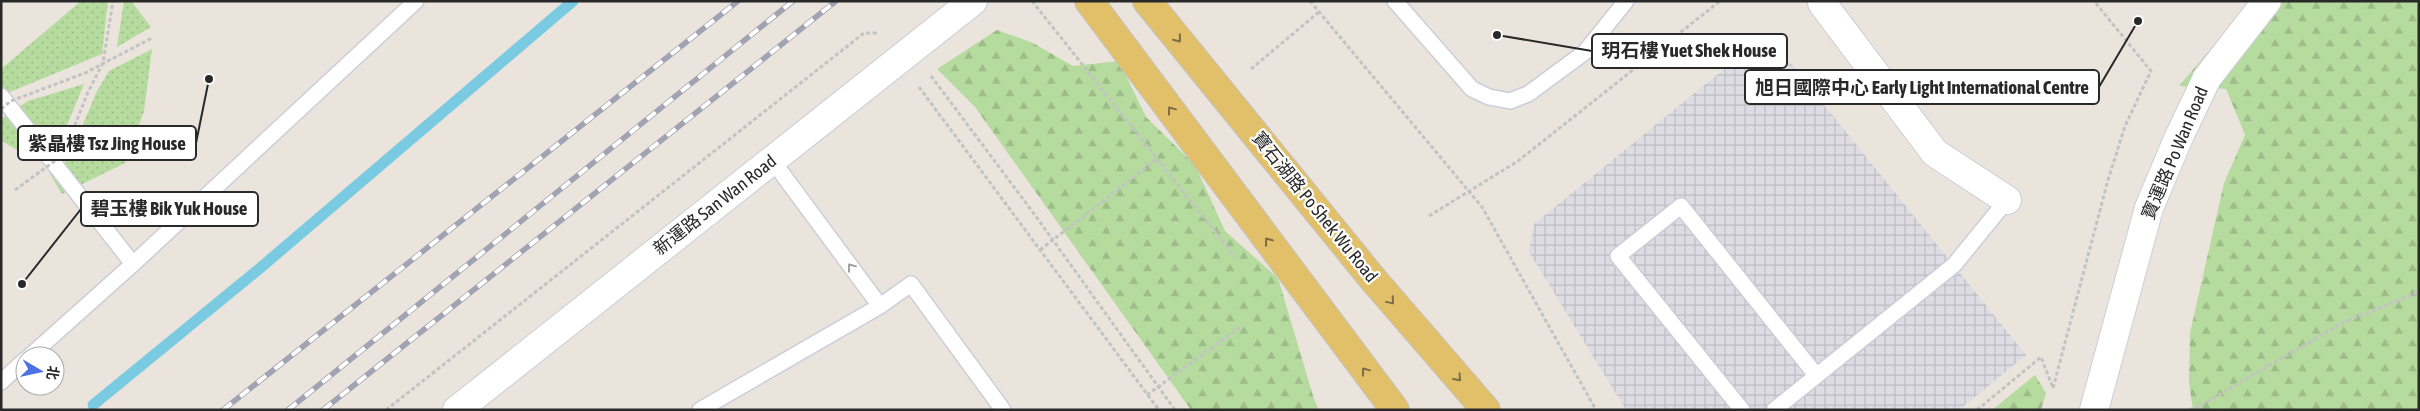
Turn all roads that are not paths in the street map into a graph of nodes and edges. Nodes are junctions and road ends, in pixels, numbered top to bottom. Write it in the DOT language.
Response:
graph roads {
  1 [pos="416,1"];
  2 [pos="973,1"];
  3 [pos="1147,1"];
  4 [pos="1395,1"];
  5 [pos="1626,1"];
  6 [pos="2267,1"];
  7 [pos="1822,2"];
  8 [pos="1091,4"];
  9 [pos="1,96"];
  10 [pos="772,160"];
  11 [pos="2007,200"];
  12 [pos="133,264"];
  13 [pos="880,306"];
  14 [pos="41,346"];
  15 [pos="15,369"];
  16 [pos="1816,376"];
  17 [pos="1,382"];
  18 [pos="457,410"];
  19 [pos="700,410"];
  20 [pos="1004,410"];
  21 [pos="1395,410"];
  22 [pos="1486,410"];
  23 [pos="1742,410"];
  24 [pos="1774,410"];
  25 [pos="2094,410"];
  1 -- 12 [label="lane"];
  2 -- 10 [label="street, 新運路 San Wan Road"];
  3 -- 22 [label="main road, 寶石湖路 Po Shek Wu Road, one-way"];
  4 -- 5 [label="lane"];
  6 -- 25 [label="street, 寶運路 Po Wan Road"];
  7 -- 11 [label="street"];
  21 -- 8 [label="main road, one-way"];
  9 -- 12 [label="lane"];
  13 -- 10 [label="lane, one-way"];
  10 -- 18 [label="street, 新運路 San Wan Road"];
  11 -- 16 [label="lane"];
  12 -- 14 [label="lane"];
  13 -- 19 [label="lane"];
  13 -- 20 [label="lane"];
  15 -- 17 [label="lane"];
  16 -- 23 [label="lane"];
  16 -- 24 [label="lane"];
}
